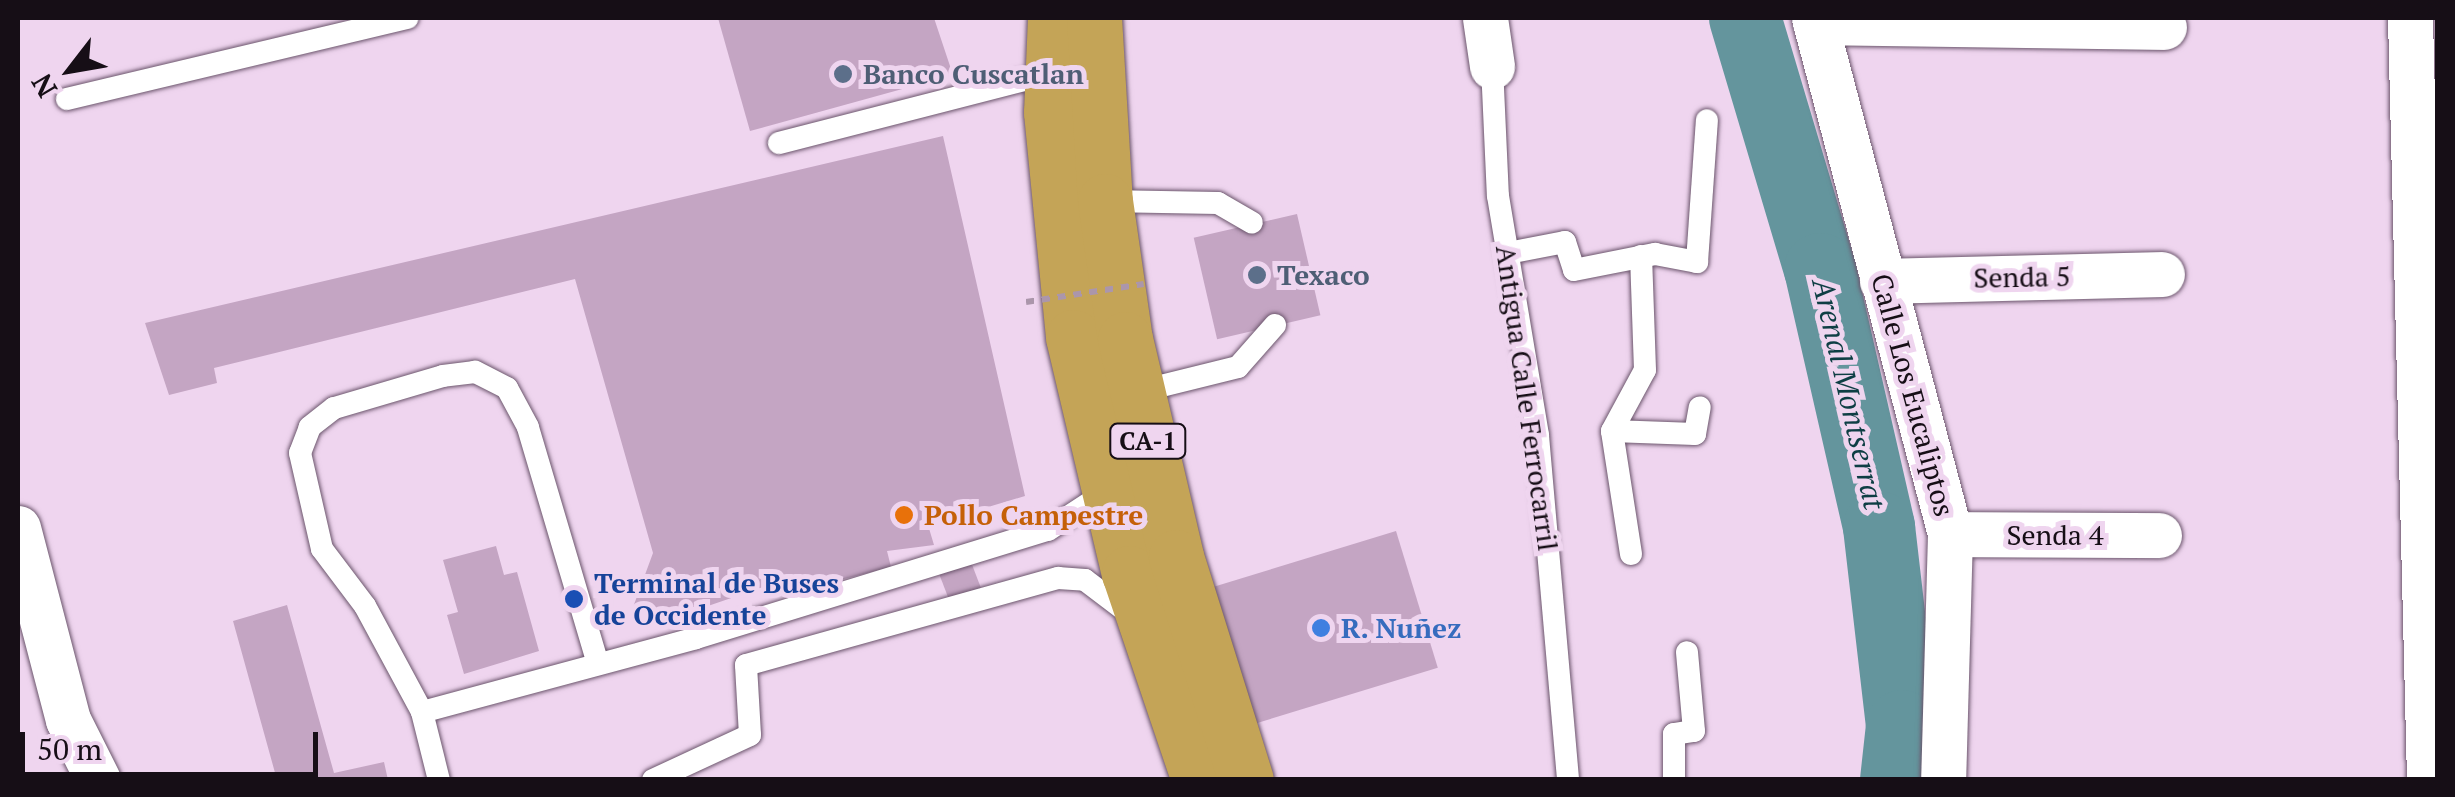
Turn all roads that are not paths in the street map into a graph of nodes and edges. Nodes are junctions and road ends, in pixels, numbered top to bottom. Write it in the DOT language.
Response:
graph roads {
  1 [pos="408,18"];
  2 [pos="1055,18"];
  3 [pos="1094,18"];
  4 [pos="1485,18"];
  5 [pos="2410,18"];
  6 [pos="1815,20"];
  7 [pos="2164,28"];
  8 [pos="1492,66"];
  9 [pos="1055,72"];
  10 [pos="67,99"];
  11 [pos="1707,120"];
  12 [pos="778,143"];
  13 [pos="1105,202"];
  14 [pos="1252,223"];
  15 [pos="1508,253"];
  16 [pos="1641,256"];
  17 [pos="2162,274"];
  18 [pos="1882,281"];
  19 [pos="1275,325"];
  20 [pos="1137,392"];
  21 [pos="1700,407"];
  22 [pos="1612,431"];
  23 [pos="1102,472"];
  24 [pos="18,528"];
  25 [pos="1950,534"];
  26 [pos="2159,535"];
  27 [pos="1631,554"];
  28 [pos="1152,648"];
  29 [pos="1687,652"];
  30 [pos="598,664"];
  31 [pos="422,712"];
  32 [pos="98,780"];
  33 [pos="438,780"];
  34 [pos="654,780"];
  35 [pos="1199,780"];
  36 [pos="1246,780"];
  37 [pos="1568,780"];
  38 [pos="1674,780"];
  39 [pos="1943,780"];
  40 [pos="2429,780"];
  1 -- 10 [label="lane"];
  2 -- 9 [label="highway, CA-1"];
  3 -- 13 [label="highway, CA-1"];
  4 -- 8 [label="street, Antigua Calle Ferrocarril"];
  5 -- 40 [label="street"];
  6 -- 7 [label="street"];
  6 -- 18 [label="street, Calle Los Eucaliptos"];
  8 -- 15 [label="lane, Antigua Calle Ferrocarril"];
  9 -- 12 [label="lane"];
  9 -- 23 [label="highway, CA-1"];
  11 -- 16 [label="lane"];
  13 -- 14 [label="lane"];
  13 -- 20 [label="highway, CA-1"];
  15 -- 16 [label="lane"];
  15 -- 37 [label="lane, Antigua Calle Ferrocarril"];
  16 -- 22 [label="lane"];
  17 -- 18 [label="street, Senda 5"];
  18 -- 25 [label="street, Calle Los Eucaliptos"];
  19 -- 20 [label="lane"];
  20 -- 36 [label="highway, CA-1"];
  21 -- 22 [label="lane"];
  22 -- 27 [label="lane"];
  23 -- 28 [label="highway, CA-1"];
  23 -- 30 [label="lane"];
  24 -- 32 [label="street"];
  25 -- 26 [label="street, Senda 4"];
  25 -- 39 [label="street, Calle Los Eucaliptos"];
  28 -- 34 [label="lane"];
  28 -- 35 [label="highway, CA-1"];
  29 -- 38 [label="lane"];
  30 -- 31 [label="lane"];
  30 -- 31 [label="lane"];
  31 -- 33 [label="lane"];
}
